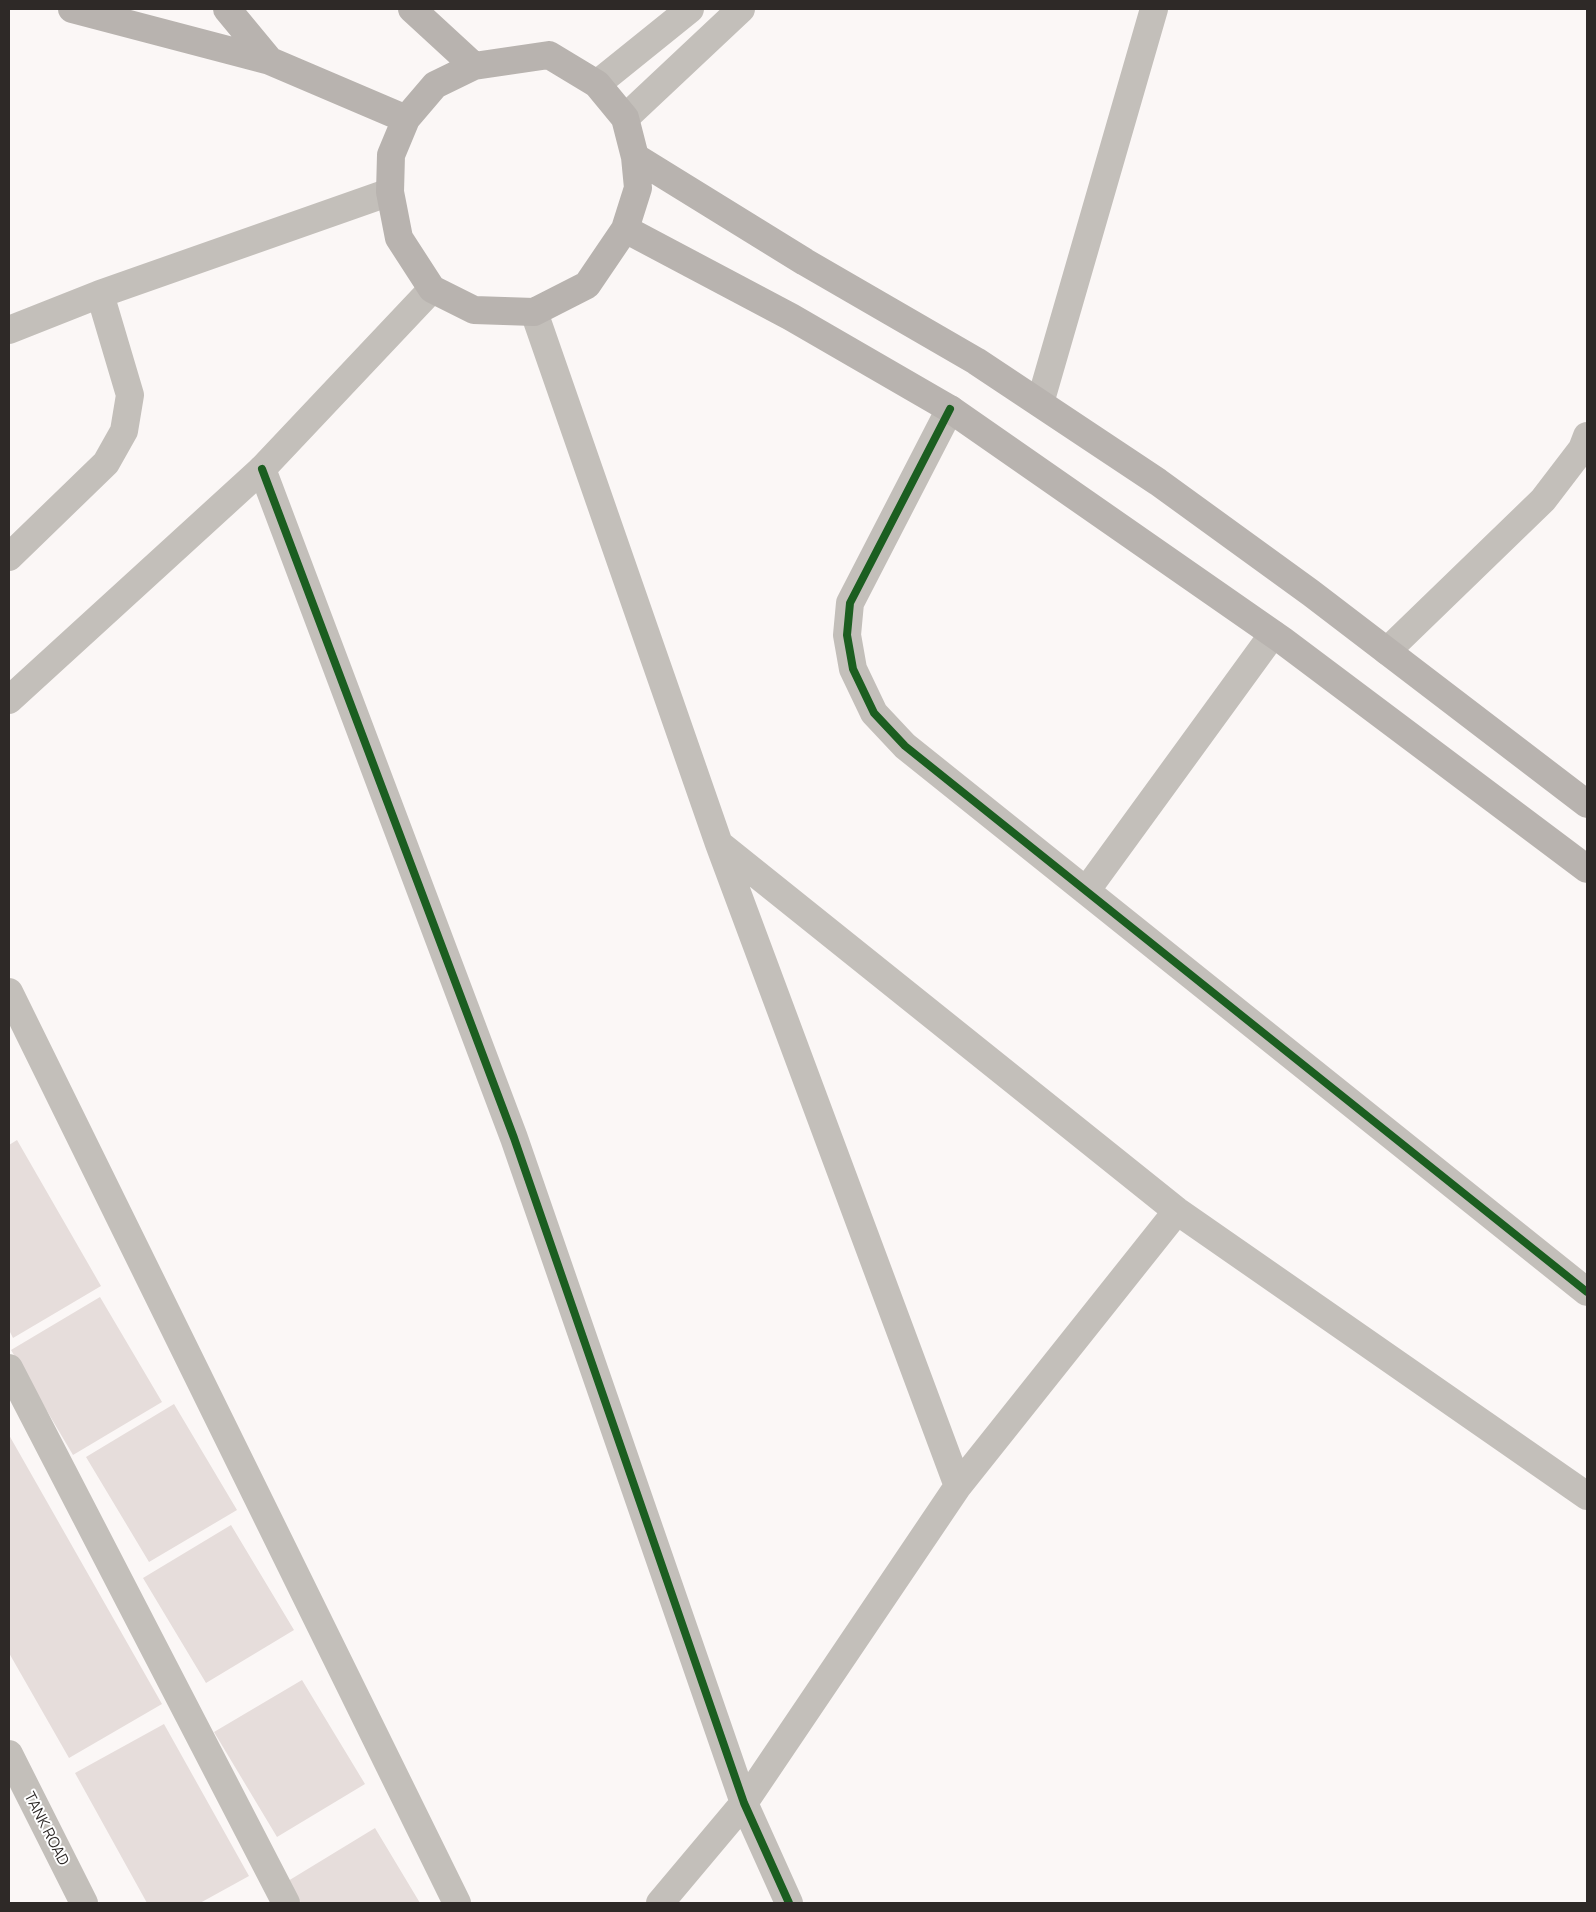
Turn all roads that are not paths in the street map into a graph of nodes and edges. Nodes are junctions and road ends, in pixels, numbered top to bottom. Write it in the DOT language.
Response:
graph roads {
  1 [pos="72,9"];
  2 [pos="227,9"];
  3 [pos="412,9"];
  4 [pos="690,9"];
  5 [pos="741,9"];
  6 [pos="1154,9"];
  7 [pos="270,61"];
  8 [pos="474,66"];
  9 [pos="596,84"];
  10 [pos="624,118"];
  11 [pos="406,119"];
  12 [pos="635,157"];
  13 [pos="390,192"];
  14 [pos="625,229"];
  15 [pos="432,289"];
  16 [pos="100,294"];
  17 [pos="534,312"];
  18 [pos="9,330"];
  19 [pos="1040,403"];
  20 [pos="950,409"];
  21 [pos="1587,436"];
  22 [pos="262,470"];
  23 [pos="9,557"];
  24 [pos="1273,634"];
  25 [pos="1387,651"];
  26 [pos="9,700"];
  27 [pos="1587,804"];
  28 [pos="719,844"];
  29 [pos="1587,870"];
  30 [pos="1086,891"];
  31 [pos="9,992"];
  32 [pos="1177,1211"];
  33 [pos="1587,1292"];
  34 [pos="9,1368"];
  35 [pos="958,1486"];
  36 [pos="1587,1496"];
  37 [pos="9,1754"];
  38 [pos="744,1803"];
  39 [pos="84,1903"];
  40 [pos="286,1903"];
  41 [pos="457,1903"];
  42 [pos="660,1903"];
  43 [pos="789,1903"];
  1 -- 7 [label="main road"];
  2 -- 7 [label="main road"];
  3 -- 8 [label="main road"];
  4 -- 9 [label="street"];
  5 -- 10 [label="street"];
  6 -- 19 [label="street"];
  7 -- 11 [label="main road"];
  8 -- 9 [label="main road"];
  8 -- 11 [label="main road"];
  9 -- 10 [label="main road"];
  10 -- 12 [label="main road"];
  11 -- 13 [label="main road"];
  12 -- 14 [label="main road"];
  12 -- 19 [label="main road"];
  13 -- 15 [label="main road"];
  13 -- 16 [label="street"];
  14 -- 17 [label="main road"];
  14 -- 20 [label="main road"];
  15 -- 17 [label="main road"];
  15 -- 22 [label="street"];
  16 -- 18 [label="street"];
  16 -- 23 [label="street"];
  17 -- 28 [label="street"];
  19 -- 25 [label="main road"];
  20 -- 24 [label="main road"];
  20 -- 30 [label="street"];
  21 -- 25 [label="street"];
  22 -- 26 [label="street"];
  22 -- 38 [label="street"];
  24 -- 29 [label="main road"];
  24 -- 30 [label="street"];
  25 -- 27 [label="main road"];
  28 -- 32 [label="street"];
  28 -- 35 [label="street"];
  30 -- 33 [label="street"];
  31 -- 41 [label="street"];
  32 -- 35 [label="street"];
  32 -- 36 [label="street"];
  34 -- 40 [label="street"];
  35 -- 38 [label="street"];
  37 -- 39 [label="street, TANK ROAD"];
  38 -- 42 [label="street"];
  38 -- 43 [label="street"];
}
